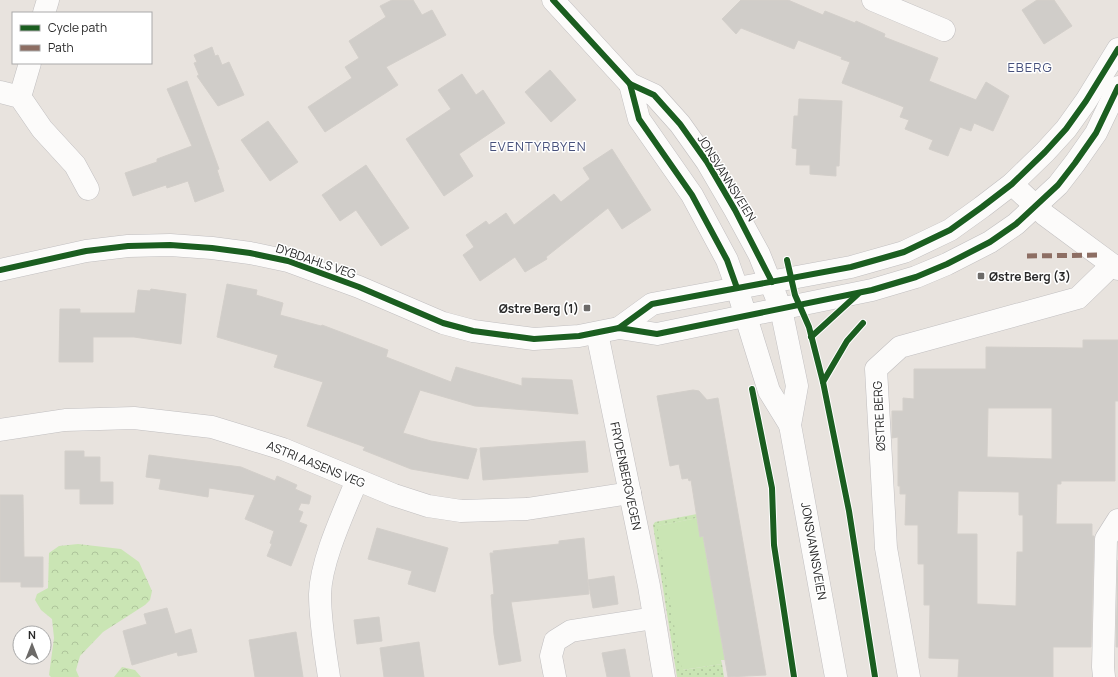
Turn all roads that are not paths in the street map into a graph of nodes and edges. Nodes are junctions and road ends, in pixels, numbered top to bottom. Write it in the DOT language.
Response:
graph roads {
  1 [pos="48,0"];
  2 [pos="554,0"];
  3 [pos="873,0"];
  4 [pos="44,12"];
  5 [pos="944,30"];
  6 [pos="1118,49"];
  7 [pos="29,64"];
  8 [pos="630,84"];
  9 [pos="1118,87"];
  10 [pos="10,94"];
  11 [pos="1012,184"];
  12 [pos="88,189"];
  13 [pos="1035,207"];
  14 [pos="1115,267"];
  15 [pos="0,270"];
  16 [pos="772,282"];
  17 [pos="737,288"];
  18 [pos="781,309"];
  19 [pos="747,317"];
  20 [pos="619,328"];
  21 [pos="597,333"];
  22 [pos="790,425"];
  23 [pos="0,430"];
  24 [pos="357,480"];
  25 [pos="630,493"];
  26 [pos="1118,520"];
  27 [pos="654,618"];
  28 [pos="329,677"];
  29 [pos="555,677"];
  30 [pos="664,677"];
  31 [pos="836,677"];
  32 [pos="909,677"];
  33 [pos="1104,677"];
  1 -- 4 [label="street"];
  2 -- 8 [label="street, JONSVANNSVEIEN"];
  3 -- 5 [label="street"];
  6 -- 11 [label="street, DYBDAHLS VEG"];
  7 -- 10 [label="street"];
  8 -- 16 [label="street, JONSVANNSVEIEN"];
  8 -- 17 [label="street, JONSVANNSVEIEN"];
  9 -- 13 [label="street, DYBDAHLS VEG"];
  10 -- 12 [label="street"];
  11 -- 13 [label="street, ØSTRE BERG"];
  11 -- 16 [label="street, DYBDAHLS VEG"];
  13 -- 14 [label="street, ØSTRE BERG"];
  13 -- 18 [label="street, DYBDAHLS VEG"];
  14 -- 32 [label="street, ØSTRE BERG"];
  15 -- 21 [label="street, DYBDAHLS VEG"];
  16 -- 17 [label="street, DYBDAHLS VEG"];
  16 -- 18 [label="street, JONSVANNSVEIEN"];
  17 -- 19 [label="street, JONSVANNSVEIEN"];
  17 -- 20 [label="street, DYBDAHLS VEG"];
  18 -- 19 [label="street, DYBDAHLS VEG"];
  18 -- 22 [label="street, JONSVANNSVEIEN"];
  19 -- 20 [label="street, DYBDAHLS VEG"];
  19 -- 22 [label="street, JONSVANNSVEIEN"];
  20 -- 21 [label="street, DYBDAHLS VEG"];
  21 -- 25 [label="street, FRYDENBERGVEGEN"];
  22 -- 31 [label="street, JONSVANNSVEIEN"];
  23 -- 24 [label="street, ASTRI AASENS VEG"];
  24 -- 25 [label="street, ASTRI AASENS VEG"];
  24 -- 28 [label="street"];
  25 -- 27 [label="street, FRYDENBERGVEGEN"];
  26 -- 33 [label="street"];
  27 -- 29 [label="street"];
  27 -- 30 [label="street, FRYDENBERGVEGEN"];
}
